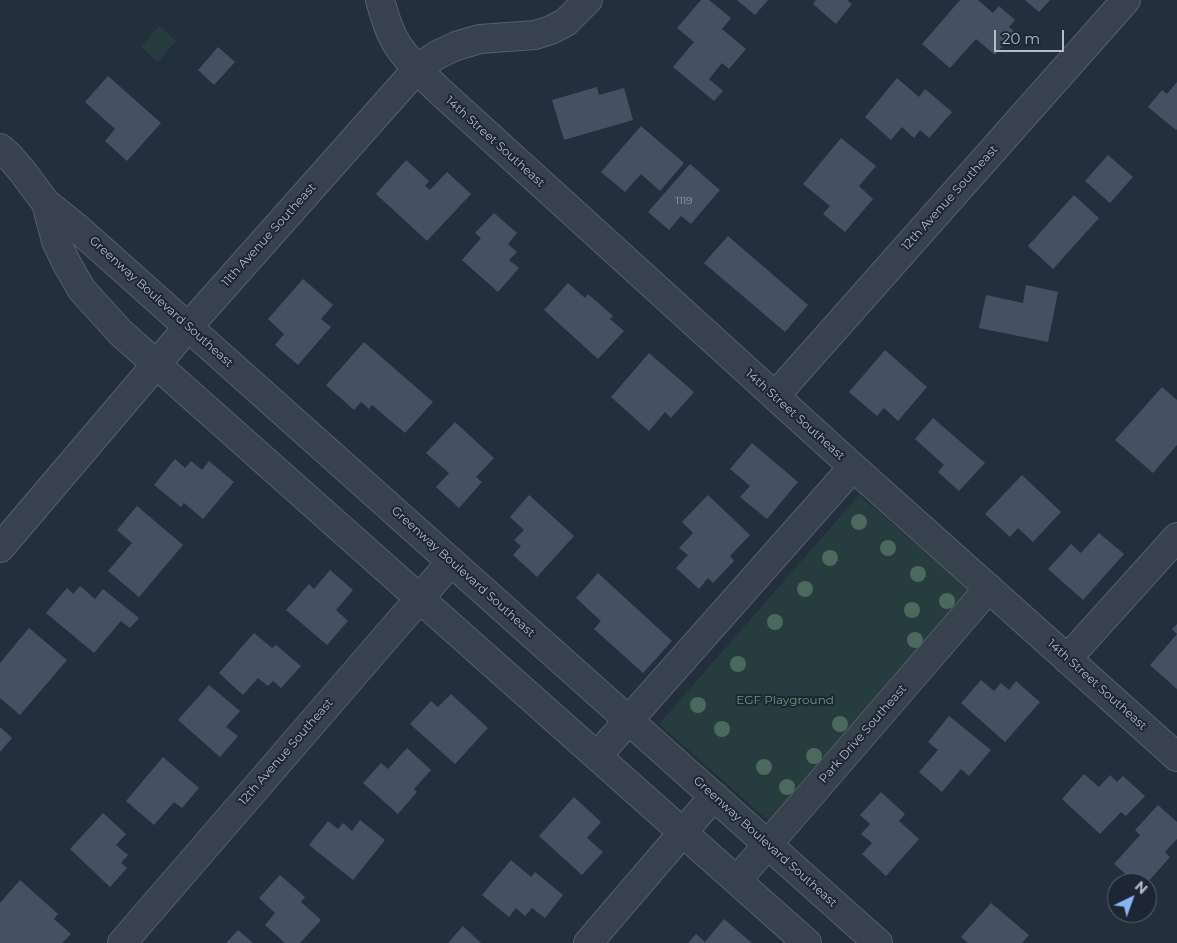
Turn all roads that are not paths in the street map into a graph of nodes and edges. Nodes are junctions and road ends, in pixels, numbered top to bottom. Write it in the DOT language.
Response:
graph roads {
  1 [pos="380,0"];
  2 [pos="588,0"];
  3 [pos="1126,0"];
  4 [pos="416,69"];
  5 [pos="0,148"];
  6 [pos="46,203"];
  7 [pos="188,327"];
  8 [pos="157,364"];
  9 [pos="774,396"];
  10 [pos="853,467"];
  11 [pos="1177,537"];
  12 [pos="0,548"];
  13 [pos="451,562"];
  14 [pos="989,588"];
  15 [pos="419,597"];
  16 [pos="1068,658"];
  17 [pos="629,720"];
  18 [pos="597,756"];
  19 [pos="1177,756"];
  20 [pos="714,796"];
  21 [pos="683,832"];
  22 [pos="768,845"];
  23 [pos="737,880"];
  24 [pos="122,943"];
  25 [pos="588,943"];
  26 [pos="807,943"];
  27 [pos="878,943"];
  1 -- 4 [label="street, 14th Street Southeast"];
  2 -- 4 [label="street, 11th Avenue Southeast"];
  3 -- 9 [label="street, 12th Avenue Southeast"];
  4 -- 7 [label="street, 11th Avenue Southeast"];
  4 -- 9 [label="street, 14th Street Southeast"];
  5 -- 6 [label="street, Greenway Boulevard Southeast"];
  6 -- 7 [label="street, Greenway Boulevard Southeast"];
  6 -- 8 [label="street, Greenway Boulevard Southeast"];
  7 -- 8 [label="street, 11th Avenue Southeast"];
  7 -- 13 [label="street, Greenway Boulevard Southeast"];
  8 -- 12 [label="street, 11th Avenue Southeast"];
  8 -- 15 [label="street, Greenway Boulevard Southeast"];
  9 -- 10 [label="street, 14th Street Southeast"];
  10 -- 14 [label="street, 14th Street Southeast"];
  10 -- 17 [label="street"];
  11 -- 16 [label="street"];
  13 -- 15 [label="street, 12th Avenue Southeast"];
  13 -- 17 [label="street, Greenway Boulevard Southeast"];
  14 -- 16 [label="street, 14th Street Southeast"];
  14 -- 22 [label="street, Park Drive Southeast"];
  15 -- 18 [label="street, Greenway Boulevard Southeast"];
  15 -- 24 [label="street, 12th Avenue Southeast"];
  16 -- 19 [label="street, 14th Street Southeast"];
  17 -- 18 [label="street"];
  17 -- 20 [label="street, Greenway Boulevard Southeast"];
  18 -- 21 [label="street, Greenway Boulevard Southeast"];
  20 -- 21 [label="street"];
  20 -- 22 [label="street, Greenway Boulevard Southeast"];
  21 -- 23 [label="street, Greenway Boulevard Southeast"];
  21 -- 25 [label="street"];
  22 -- 23 [label="street, Park Drive Southeast"];
  22 -- 27 [label="street, Greenway Boulevard Southeast"];
  23 -- 26 [label="street, Greenway Boulevard Southeast"];
}
